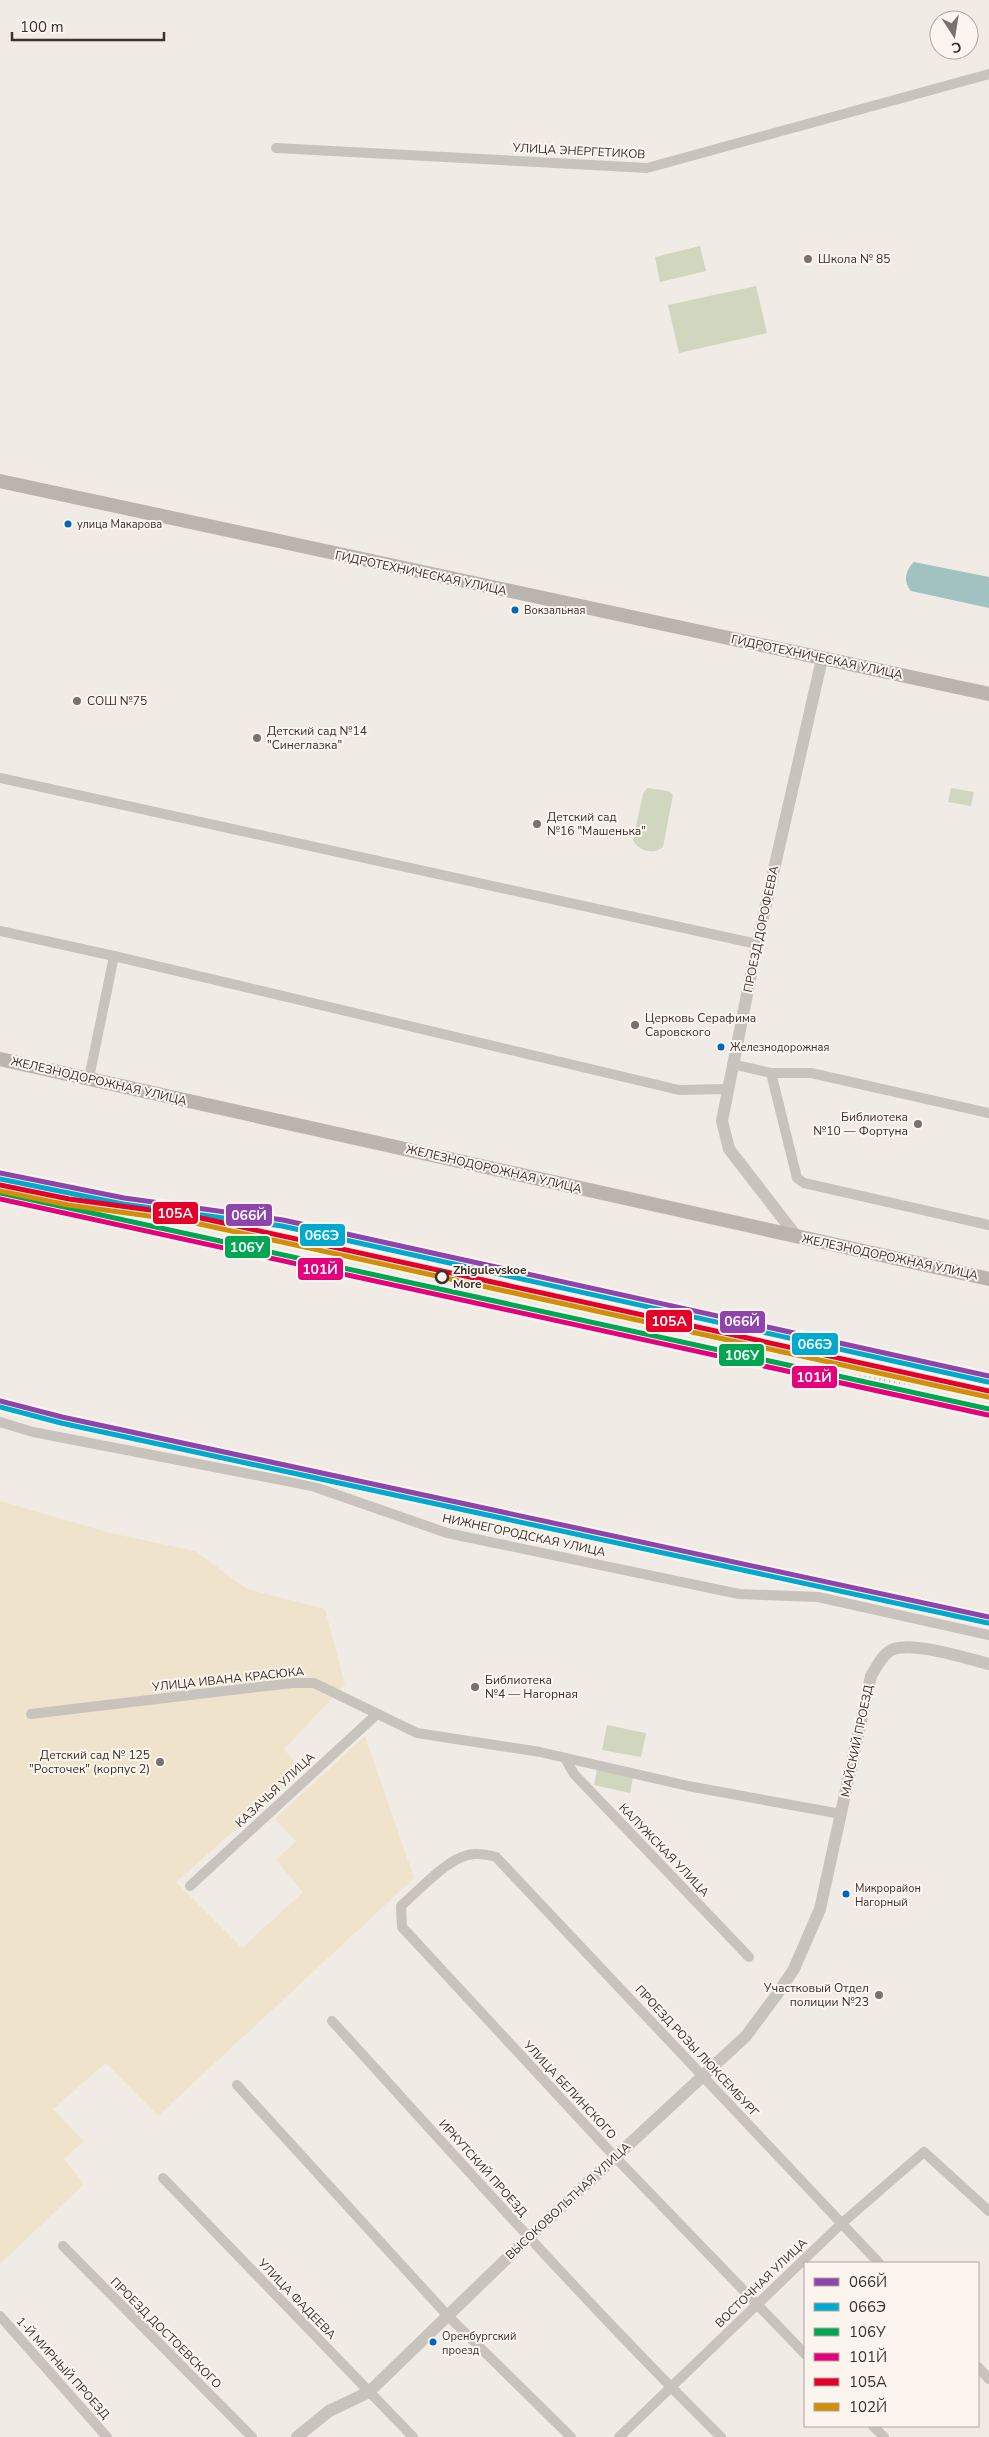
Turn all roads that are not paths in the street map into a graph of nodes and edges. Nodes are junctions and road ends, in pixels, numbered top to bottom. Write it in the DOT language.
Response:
graph roads {
  1 [pos="989,74"];
  2 [pos="276,148"];
  3 [pos="0,481"];
  4 [pos="822,659"];
  5 [pos="989,694"];
  6 [pos="0,778"];
  7 [pos="0,931"];
  8 [pos="757,944"];
  9 [pos="114,956"];
  10 [pos="0,1059"];
  11 [pos="732,1064"];
  12 [pos="771,1073"];
  13 [pos="89,1078"];
  14 [pos="727,1089"];
  15 [pos="989,1114"];
  16 [pos="989,1225"];
  17 [pos="797,1237"];
  18 [pos="989,1279"];
  19 [pos="0,1422"];
  20 [pos="989,1635"];
  21 [pos="989,1664"];
  22 [pos="31,1714"];
  23 [pos="376,1714"];
  24 [pos="565,1758"];
  25 [pos="841,1814"];
  26 [pos="190,1886"];
  27 [pos="402,1927"];
  28 [pos="810,1935"];
  29 [pos="749,1957"];
  30 [pos="332,2021"];
  31 [pos="703,2075"];
  32 [pos="237,2085"];
  33 [pos="615,2157"];
  34 [pos="162,2178"];
  35 [pos="989,2211"];
  36 [pos="841,2224"];
  37 [pos="529,2237"];
  38 [pos="63,2246"];
  39 [pos="878,2262"];
  40 [pos="758,2305"];
  41 [pos="0,2316"];
  42 [pos="448,2316"];
  43 [pos="804,2353"];
  44 [pos="979,2368"];
  45 [pos="989,2379"];
  46 [pos="670,2386"];
  47 [pos="369,2392"];
  48 [pos="874,2427"];
  49 [pos="107,2437"];
  50 [pos="252,2437"];
  51 [pos="297,2437"];
  52 [pos="413,2437"];
  53 [pos="571,2437"];
  54 [pos="619,2437"];
  55 [pos="721,2437"];
  56 [pos="884,2437"];
  1 -- 2 [label="street, УЛИЦА ЭНЕРГЕТИКОВ"];
  3 -- 4 [label="main road, ГИДРОТЕХНИЧЕСКАЯ УЛИЦА"];
  4 -- 5 [label="main road, ГИДРОТЕХНИЧЕСКАЯ УЛИЦА"];
  4 -- 8 [label="street, ПРОЕЗД ДОРОФЕЕВА"];
  6 -- 8 [label="street"];
  7 -- 9 [label="street"];
  8 -- 11 [label="street, ПРОЕЗД ДОРОФЕЕВА"];
  9 -- 13 [label="street"];
  9 -- 14 [label="street"];
  10 -- 13 [label="main road, ЖЕЛЕЗНОДОРОЖНАЯ УЛИЦА"];
  11 -- 12 [label="street"];
  11 -- 14 [label="street, ПРОЕЗД ДОРОФЕЕВА"];
  12 -- 15 [label="street"];
  12 -- 16 [label="street"];
  13 -- 17 [label="main road, ЖЕЛЕЗНОДОРОЖНАЯ УЛИЦА"];
  14 -- 17 [label="street, ПРОЕЗД ДОРОФЕЕВА"];
  17 -- 18 [label="main road, ЖЕЛЕЗНОДОРОЖНАЯ УЛИЦА"];
  19 -- 20 [label="street, НИЖНЕГОРОДСКАЯ УЛИЦА"];
  21 -- 25 [label="street, МАЙСКИЙ ПРОЕЗД"];
  22 -- 23 [label="street, УЛИЦА ИВАНА КРАСЮКА"];
  23 -- 24 [label="street, УЛИЦА ИВАНА КРАСЮКА"];
  23 -- 26 [label="street, КАЗАЧЬЯ УЛИЦА"];
  24 -- 25 [label="street, УЛИЦА ИВАНА КРАСЮКА"];
  24 -- 29 [label="street, КАЛУЖСКАЯ УЛИЦА"];
  25 -- 28 [label="street, МАЙСКИЙ ПРОЕЗД"];
  27 -- 31 [label="street, ПРОЕЗД РОЗЫ ЛЮКСЕМБУРГ"];
  27 -- 33 [label="street, УЛИЦА БЕЛИНСКОГО"];
  28 -- 31 [label="street, ВЫСОКОВОЛЬТНАЯ УЛИЦА"];
  30 -- 37 [label="street, ИРКУТСКИЙ ПРОЕЗД"];
  31 -- 33 [label="street, ВЫСОКОВОЛЬТНАЯ УЛИЦА"];
  31 -- 36 [label="street, ПРОЕЗД РОЗЫ ЛЮКСЕМБУРГ"];
  32 -- 42 [label="street"];
  33 -- 37 [label="street, ВЫСОКОВОЛЬТНАЯ УЛИЦА"];
  33 -- 40 [label="street, УЛИЦА БЕЛИНСКОГО"];
  34 -- 47 [label="street, УЛИЦА ФАДЕЕВА"];
  35 -- 36 [label="street, ВОСТОЧНАЯ УЛИЦА"];
  36 -- 39 [label="street, ПРОЕЗД РОЗЫ ЛЮКСЕМБУРГ"];
  36 -- 40 [label="street, ВОСТОЧНАЯ УЛИЦА"];
  37 -- 42 [label="street, ВЫСОКОВОЛЬТНАЯ УЛИЦА"];
  37 -- 46 [label="street, ИРКУТСКИЙ ПРОЕЗД"];
  38 -- 50 [label="street, ПРОЕЗД ДОСТОЕВСКОГО"];
  40 -- 43 [label="street, УЛИЦА БЕЛИНСКОГО"];
  40 -- 46 [label="street, ВОСТОЧНАЯ УЛИЦА"];
  41 -- 49 [label="street, 1-Й МИРНЫЙ ПРОЕЗД"];
  42 -- 47 [label="street, ВЫСОКОВОЛЬТНАЯ УЛИЦА"];
  42 -- 53 [label="street"];
  44 -- 45 [label="street"];
  46 -- 54 [label="street, ВОСТОЧНАЯ УЛИЦА"];
  46 -- 55 [label="street, ИРКУТСКИЙ ПРОЕЗД"];
  47 -- 51 [label="street, ВЫСОКОВОЛЬТНАЯ УЛИЦА"];
  47 -- 52 [label="street, УЛИЦА ФАДЕЕВА"];
  48 -- 56 [label="street"];
}
